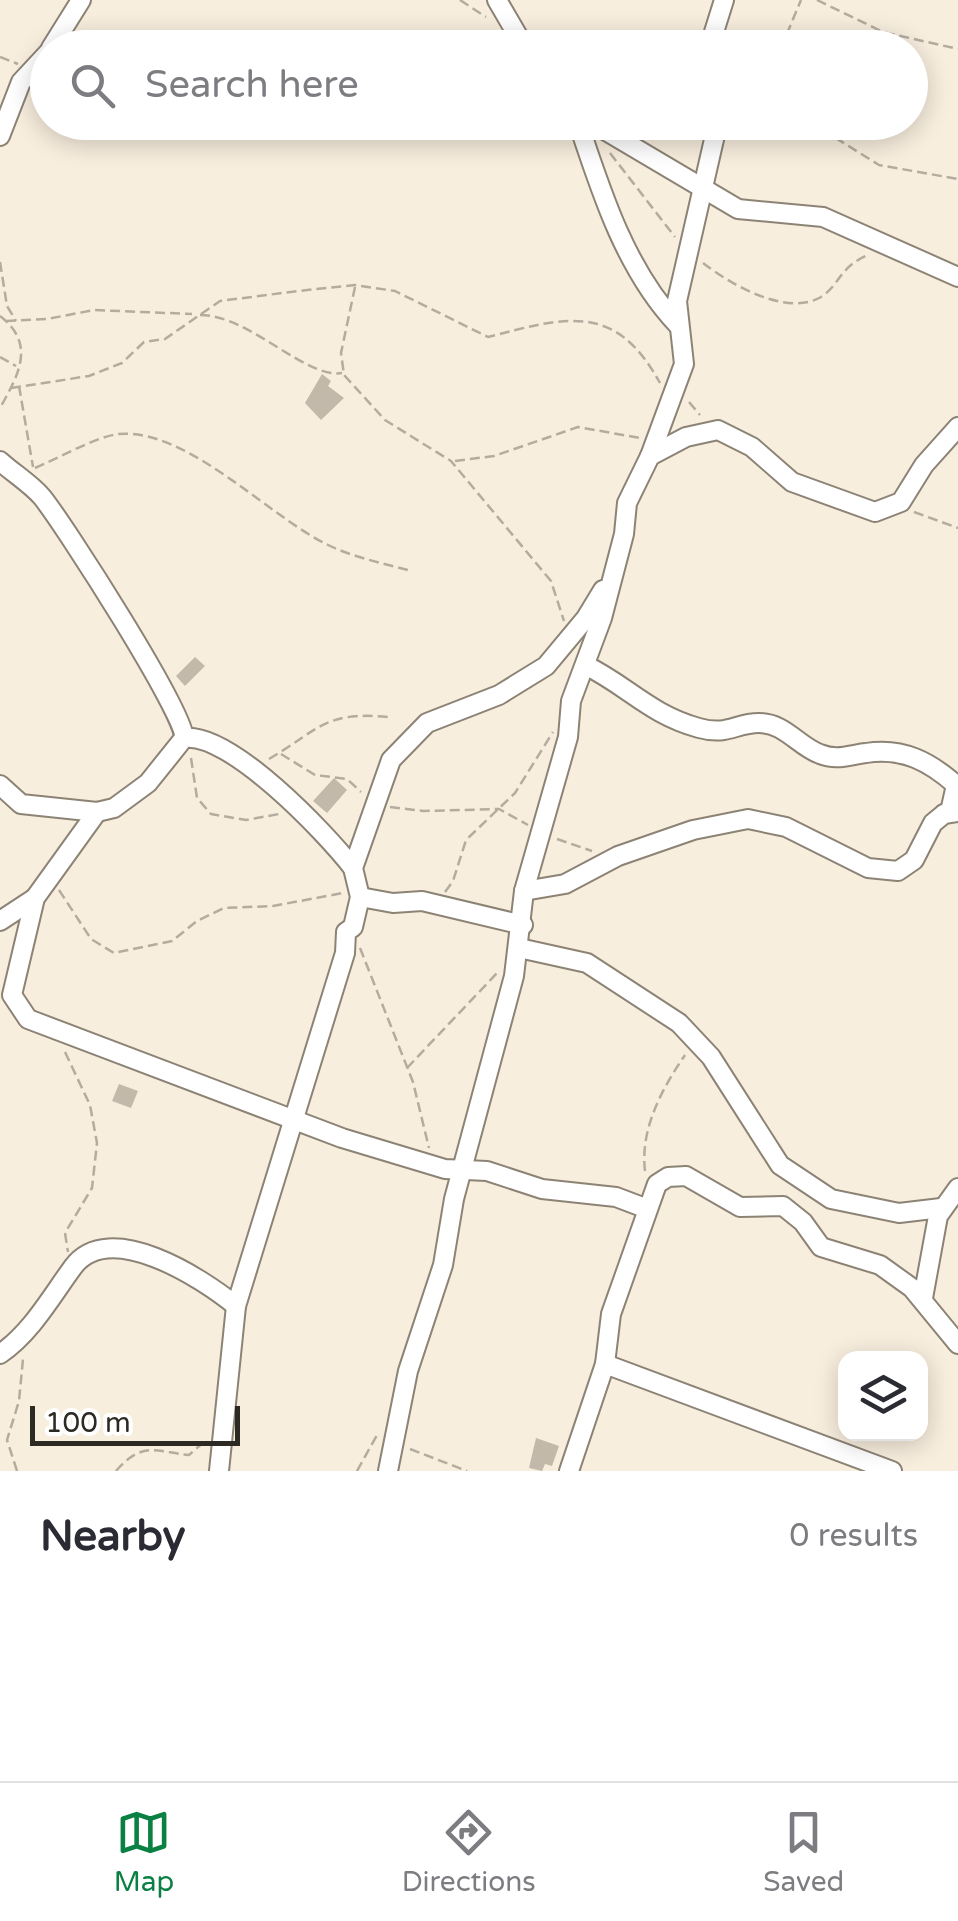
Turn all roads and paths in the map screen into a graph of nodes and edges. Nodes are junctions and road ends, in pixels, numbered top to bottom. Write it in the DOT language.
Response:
graph roads {
  1 [pos="81,0"];
  2 [pos="497,0"];
  3 [pos="724,0"];
  4 [pos="801,0"];
  5 [pos="817,0"];
  6 [pos="62,30"];
  7 [pos="514,30"];
  8 [pos="714,30"];
  9 [pos="788,30"];
  10 [pos="882,30"];
  11 [pos="928,42"];
  12 [pos="958,49"];
  13 [pos="30,72"];
  14 [pos="0,136"];
  15 [pos="593,140"];
  16 [pos="599,140"];
  17 [pos="616,140"];
  18 [pos="713,140"];
  19 [pos="840,140"];
  20 [pos="958,179"];
  21 [pos="700,188"];
  22 [pos="886,245"];
  23 [pos="688,251"];
  24 [pos="0,262"];
  25 [pos="958,277"];
  26 [pos="355,285"];
  27 [pos="195,315"];
  28 [pos="0,316"];
  29 [pos="6,321"];
  30 [pos="16,321"];
  31 [pos="677,324"];
  32 [pos="0,357"];
  33 [pos="18,366"];
  34 [pos="343,372"];
  35 [pos="678,384"];
  36 [pos="18,385"];
  37 [pos="10,388"];
  38 [pos="671,402"];
  39 [pos="0,408"];
  40 [pos="958,427"];
  41 [pos="706,430"];
  42 [pos="653,447"];
  43 [pos="451,461"];
  44 [pos="0,462"];
  45 [pos="34,468"];
  46 [pos="41,496"];
  47 [pos="901,502"];
  48 [pos="958,528"];
  49 [pos="408,570"];
  50 [pos="612,572"];
  51 [pos="570,639"];
  52 [pos="584,665"];
  53 [pos="571,701"];
  54 [pos="389,717"];
  55 [pos="186,738"];
  56 [pos="279,753"];
  57 [pos="250,765"];
  58 [pos="0,785"];
  59 [pos="366,796"];
  60 [pos="389,806"];
  61 [pos="293,808"];
  62 [pos="499,809"];
  63 [pos="96,812"];
  64 [pos="951,813"];
  65 [pos="542,833"];
  66 [pos="618,856"];
  67 [pos="355,871"];
  68 [pos="52,876"];
  69 [pos="524,891"];
  70 [pos="35,898"];
  71 [pos="360,898"];
  72 [pos="422,901"];
  73 [pos="0,921"];
  74 [pos="523,925"];
  75 [pos="346,932"];
  76 [pos="518,951"];
  77 [pos="63,1034"];
  78 [pos="694,1042"];
  79 [pos="406,1069"];
  80 [pos="290,1121"];
  81 [pos="430,1164"];
  82 [pos="463,1168"];
  83 [pos="644,1178"];
  84 [pos="958,1188"];
  85 [pos="645,1208"];
  86 [pos="941,1208"];
  87 [pos="72,1268"];
  88 [pos="923,1298"];
  89 [pos="236,1306"];
  90 [pos="21,1337"];
  91 [pos="958,1344"];
  92 [pos="0,1354"];
  93 [pos="605,1364"];
  94 [pos="208,1432"];
  95 [pos="7,1440"];
  96 [pos="0,1442"];
  97 [pos="394,1443"];
  98 [pos="17,1471"];
  99 [pos="116,1471"];
  100 [pos="219,1471"];
  101 [pos="388,1471"];
  102 [pos="467,1471"];
  103 [pos="569,1471"];
  104 [pos="892,1471"];
  1 -- 6 [label="street"];
  2 -- 7 [label="street"];
  3 -- 8 [label="street"];
  4 -- 9 [label="path"];
  5 -- 10 [label="path"];
  11 -- 12 [label="path"];
  13 -- 14 [label="street"];
  15 -- 31 [label="street"];
  16 -- 23 [label="path"];
  17 -- 21 [label="street"];
  18 -- 21 [label="street"];
  19 -- 20 [label="path"];
  21 -- 22 [label="street"];
  21 -- 23 [label="street"];
  22 -- 23 [label="path"];
  22 -- 25 [label="street"];
  23 -- 31 [label="street"];
  24 -- 30 [label="path"];
  26 -- 27 [label="path"];
  26 -- 34 [label="path"];
  26 -- 38 [label="path"];
  27 -- 30 [label="path"];
  27 -- 34 [label="path"];
  27 -- 36 [label="path"];
  28 -- 29 [label="path"];
  29 -- 30 [label="path"];
  29 -- 33 [label="path"];
  31 -- 35 [label="street"];
  32 -- 33 [label="path"];
  33 -- 37 [label="path"];
  34 -- 43 [label="path"];
  35 -- 38 [label="street"];
  35 -- 41 [label="path"];
  36 -- 37 [label="path"];
  36 -- 45 [label="path"];
  37 -- 39 [label="path"];
  38 -- 42 [label="street"];
  40 -- 47 [label="street"];
  41 -- 42 [label="street"];
  41 -- 47 [label="street"];
  42 -- 43 [label="path"];
  42 -- 50 [label="street"];
  43 -- 51 [label="path"];
  44 -- 46 [label="street"];
  45 -- 46 [label="path"];
  45 -- 49 [label="path"];
  46 -- 55 [label="street"];
  47 -- 48 [label="path"];
  50 -- 51 [label="street"];
  50 -- 52 [label="street"];
  51 -- 67 [label="street"];
  52 -- 53 [label="street"];
  52 -- 64 [label="street"];
  53 -- 62 [label="path"];
  53 -- 65 [label="street"];
  54 -- 56 [label="path"];
  55 -- 57 [label="street"];
  55 -- 61 [label="path"];
  55 -- 63 [label="street"];
  56 -- 57 [label="path"];
  56 -- 59 [label="path"];
  57 -- 61 [label="street"];
  58 -- 63 [label="street"];
  60 -- 62 [label="path"];
  61 -- 67 [label="street"];
  62 -- 65 [label="path"];
  62 -- 72 [label="path"];
  63 -- 68 [label="street"];
  64 -- 66 [label="street"];
  65 -- 66 [label="path"];
  65 -- 69 [label="street"];
  66 -- 69 [label="street"];
  67 -- 68 [label="path"];
  67 -- 71 [label="street"];
  68 -- 70 [label="street"];
  69 -- 74 [label="street"];
  70 -- 73 [label="street"];
  70 -- 77 [label="street"];
  71 -- 72 [label="street"];
  71 -- 75 [label="street"];
  72 -- 74 [label="street"];
  74 -- 76 [label="street"];
  75 -- 79 [label="path"];
  75 -- 80 [label="street"];
  76 -- 78 [label="street"];
  76 -- 79 [label="path"];
  76 -- 82 [label="street"];
  77 -- 80 [label="street"];
  77 -- 87 [label="path"];
  78 -- 83 [label="path"];
  78 -- 86 [label="street"];
  79 -- 81 [label="path"];
  80 -- 81 [label="street"];
  80 -- 89 [label="street"];
  81 -- 82 [label="street"];
  82 -- 85 [label="street"];
  82 -- 97 [label="street"];
  84 -- 86 [label="street"];
  85 -- 88 [label="street"];
  85 -- 93 [label="street"];
  86 -- 88 [label="street"];
  87 -- 89 [label="street"];
  87 -- 90 [label="street"];
  88 -- 91 [label="street"];
  89 -- 100 [label="street"];
  90 -- 92 [label="street"];
  90 -- 95 [label="path"];
  93 -- 103 [label="street"];
  93 -- 104 [label="street"];
  94 -- 99 [label="path"];
  95 -- 96 [label="path"];
  95 -- 98 [label="path"];
  97 -- 101 [label="street"];
  97 -- 102 [label="path"];
}
